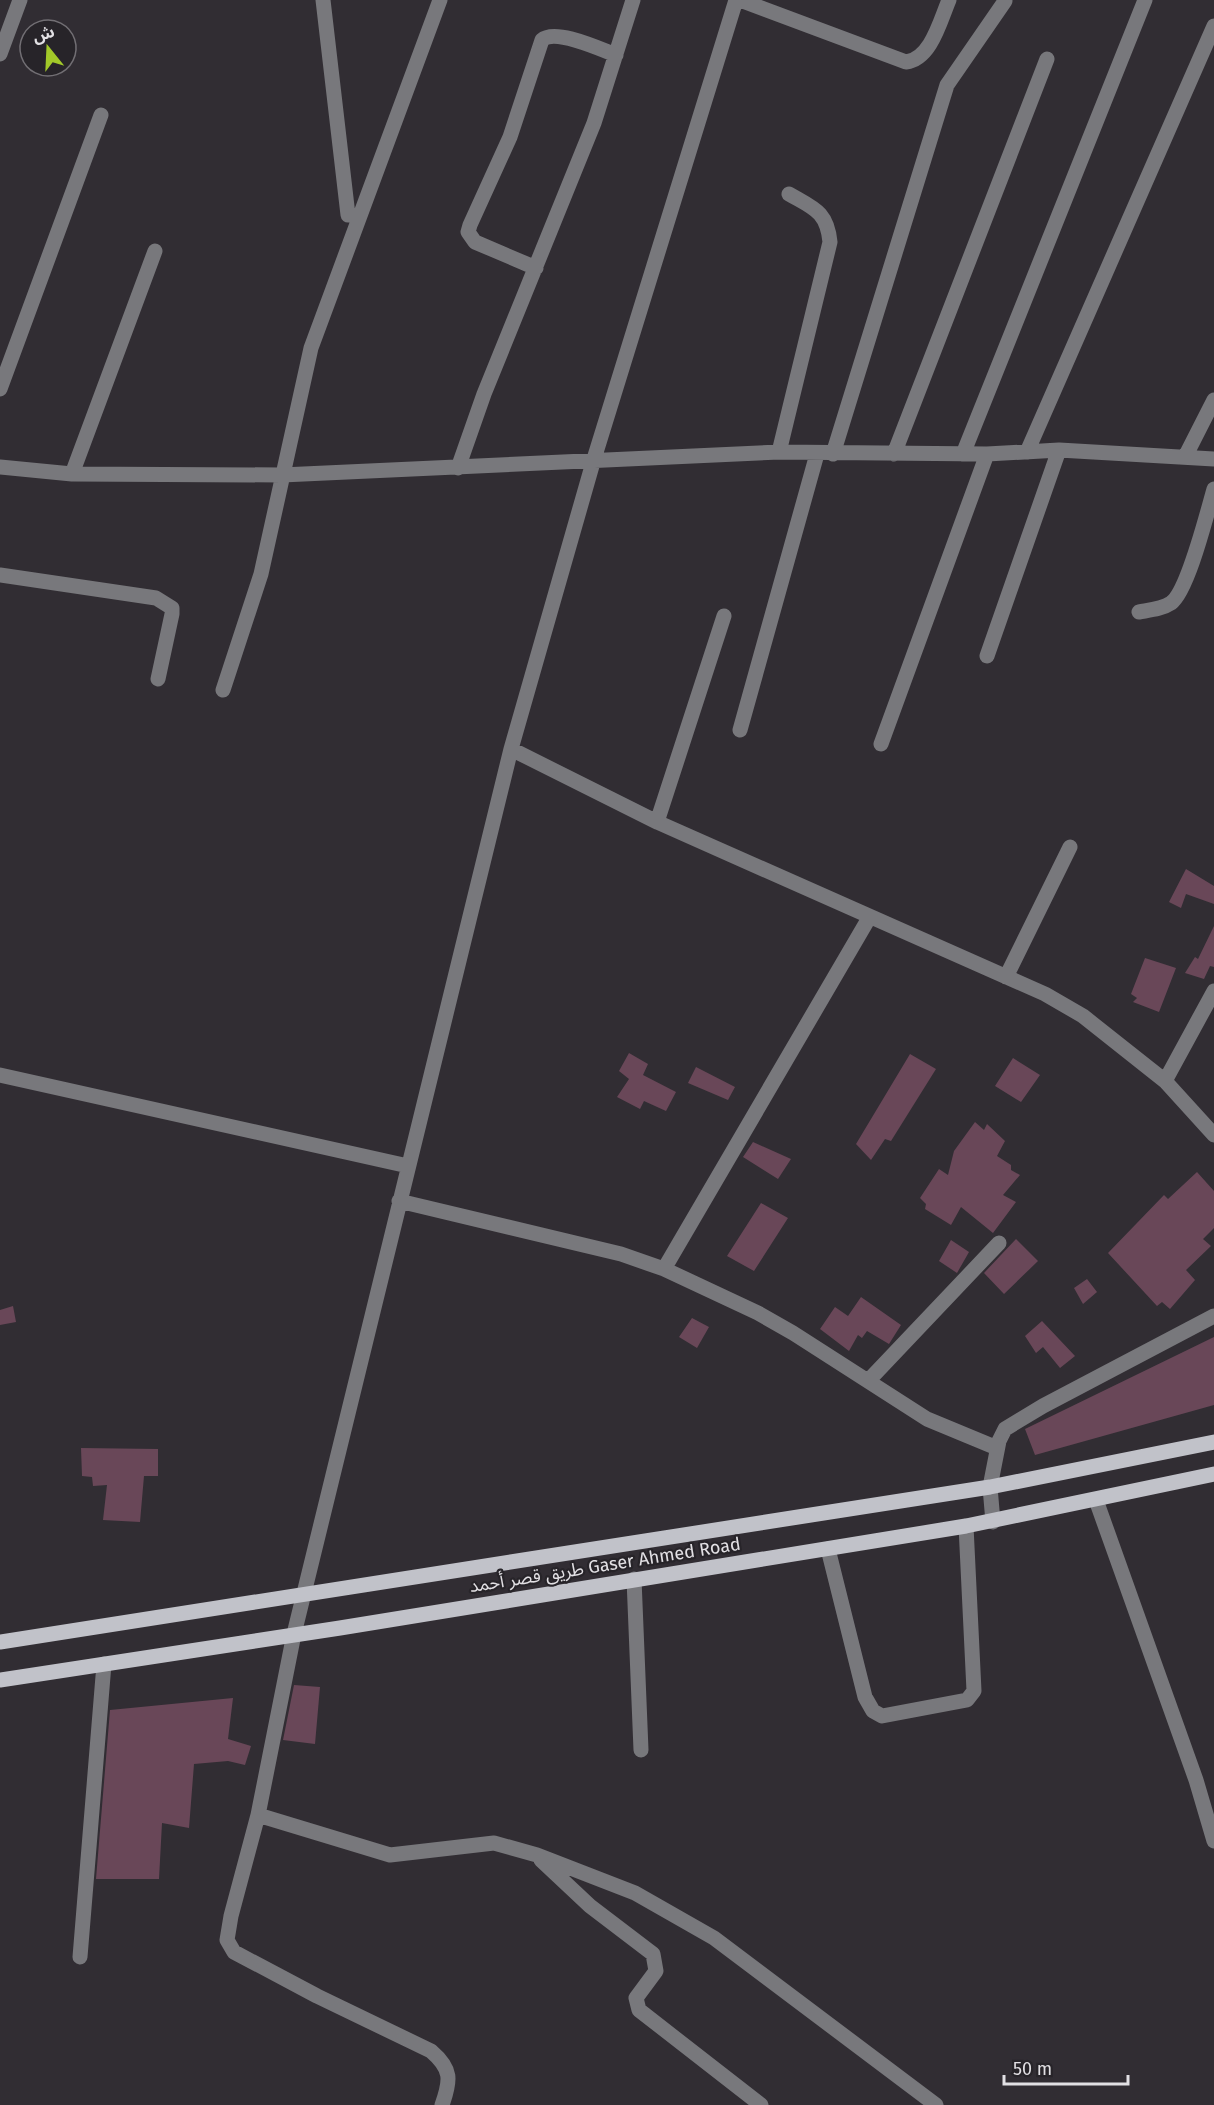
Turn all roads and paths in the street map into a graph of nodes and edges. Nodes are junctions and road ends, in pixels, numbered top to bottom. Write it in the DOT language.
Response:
graph roads {
  1 [pos="20,0"];
  2 [pos="323,0"];
  3 [pos="440,0"];
  4 [pos="633,0"];
  5 [pos="738,0"];
  6 [pos="950,0"];
  7 [pos="1145,0"];
  8 [pos="1005,1"];
  9 [pos="1214,27"];
  10 [pos="0,54"];
  11 [pos="616,55"];
  12 [pos="1047,59"];
  13 [pos="101,115"];
  14 [pos="789,194"];
  15 [pos="348,215"];
  16 [pos="155,251"];
  17 [pos="536,268"];
  18 [pos="0,389"];
  19 [pos="1214,400"];
  20 [pos="1059,450"];
  21 [pos="779,452"];
  22 [pos="1027,452"];
  23 [pos="825,454"];
  24 [pos="894,454"];
  25 [pos="963,454"];
  26 [pos="987,454"];
  27 [pos="1185,457"];
  28 [pos="594,459"];
  29 [pos="1214,459"];
  30 [pos="0,468"];
  31 [pos="459,468"];
  32 [pos="72,474"];
  33 [pos="282,475"];
  34 [pos="1214,489"];
  35 [pos="0,574"];
  36 [pos="1139,612"];
  37 [pos="724,616"];
  38 [pos="987,656"];
  39 [pos="158,679"];
  40 [pos="223,690"];
  41 [pos="740,730"];
  42 [pos="881,744"];
  43 [pos="511,749"];
  44 [pos="657,822"];
  45 [pos="1070,847"];
  46 [pos="869,918"];
  47 [pos="1006,977"];
  48 [pos="1214,991"];
  49 [pos="0,1075"];
  50 [pos="1165,1081"];
  51 [pos="1214,1135"];
  52 [pos="408,1166"];
  53 [pos="399,1201"];
  54 [pos="999,1243"];
  55 [pos="664,1269"];
  56 [pos="1214,1317"];
  57 [pos="869,1380"];
  58 [pos="1214,1442"];
  59 [pos="997,1448"];
  60 [pos="1214,1474"];
  61 [pos="990,1487"];
  62 [pos="1096,1500"];
  63 [pos="993,1522"];
  64 [pos="966,1526"];
  65 [pos="828,1549"];
  66 [pos="634,1579"];
  67 [pos="306,1593"];
  68 [pos="294,1634"];
  69 [pos="0,1642"];
  70 [pos="104,1664"];
  71 [pos="0,1680"];
  72 [pos="641,1750"];
  73 [pos="258,1815"];
  74 [pos="1214,1840"];
  75 [pos="537,1855"];
  76 [pos="80,1957"];
  77 [pos="442,2105"];
  78 [pos="761,2105"];
  79 [pos="936,2105"];
  1 -- 10 [label="street"];
  2 -- 15 [label="street"];
  3 -- 33 [label="street"];
  4 -- 11 [label="street"];
  5 -- 6 [label="street"];
  5 -- 28 [label="street"];
  7 -- 25 [label="street"];
  8 -- 23 [label="street"];
  9 -- 22 [label="street"];
  11 -- 17 [label="street"];
  11 -- 17 [label="street"];
  12 -- 24 [label="street"];
  13 -- 18 [label="street"];
  14 -- 21 [label="street"];
  16 -- 32 [label="street"];
  17 -- 31 [label="street"];
  19 -- 27 [label="street"];
  20 -- 22 [label="street"];
  20 -- 27 [label="street"];
  20 -- 38 [label="street"];
  21 -- 23 [label="street"];
  21 -- 28 [label="street"];
  22 -- 26 [label="street"];
  23 -- 24 [label="street"];
  23 -- 41 [label="street"];
  24 -- 25 [label="street"];
  25 -- 26 [label="street"];
  26 -- 42 [label="street"];
  27 -- 29 [label="street"];
  28 -- 31 [label="street"];
  28 -- 43 [label="street"];
  30 -- 32 [label="street"];
  31 -- 33 [label="street"];
  32 -- 33 [label="street"];
  33 -- 40 [label="street"];
  34 -- 36 [label="street"];
  35 -- 39 [label="street"];
  37 -- 44 [label="street"];
  43 -- 44 [label="street"];
  43 -- 52 [label="street"];
  44 -- 46 [label="street"];
  45 -- 47 [label="street"];
  46 -- 47 [label="street"];
  46 -- 55 [label="street"];
  47 -- 50 [label="street"];
  48 -- 50 [label="street"];
  49 -- 52 [label="street"];
  50 -- 51 [label="street"];
  52 -- 53 [label="street"];
  53 -- 55 [label="street"];
  53 -- 67 [label="street"];
  54 -- 57 [label="street"];
  55 -- 57 [label="street"];
  56 -- 59 [label="street"];
  57 -- 59 [label="street"];
  58 -- 61 [label="main road, طريق قصر أحمد Gaser Ahmed Road"];
  59 -- 61 [label="street"];
  60 -- 62 [label="main road, طريق قصر أحمد Gaser Ahmed Road"];
  61 -- 63 [label="street"];
  61 -- 67 [label="main road, طريق قصر أحمد Gaser Ahmed Road"];
  62 -- 63 [label="main road, طريق قصر أحمد Gaser Ahmed Road"];
  62 -- 74 [label="street"];
  63 -- 64 [label="main road, طريق قصر أحمد Gaser Ahmed Road"];
  64 -- 65 [label="main road, طريق قصر أحمد Gaser Ahmed Road"];
  64 -- 65 [label="street"];
  65 -- 66 [label="main road, طريق قصر أحمد Gaser Ahmed Road"];
  66 -- 68 [label="main road, طريق قصر أحمد Gaser Ahmed Road"];
  66 -- 72 [label="street"];
  67 -- 68 [label="street"];
  67 -- 69 [label="main road, طريق قصر أحمد Gaser Ahmed Road"];
  68 -- 70 [label="main road, طريق قصر أحمد Gaser Ahmed Road"];
  68 -- 73 [label="street"];
  70 -- 71 [label="main road, طريق قصر أحمد Gaser Ahmed Road"];
  70 -- 76 [label="street"];
  73 -- 75 [label="street"];
  73 -- 77 [label="street"];
  75 -- 78 [label="street"];
  75 -- 79 [label="street"];
}
